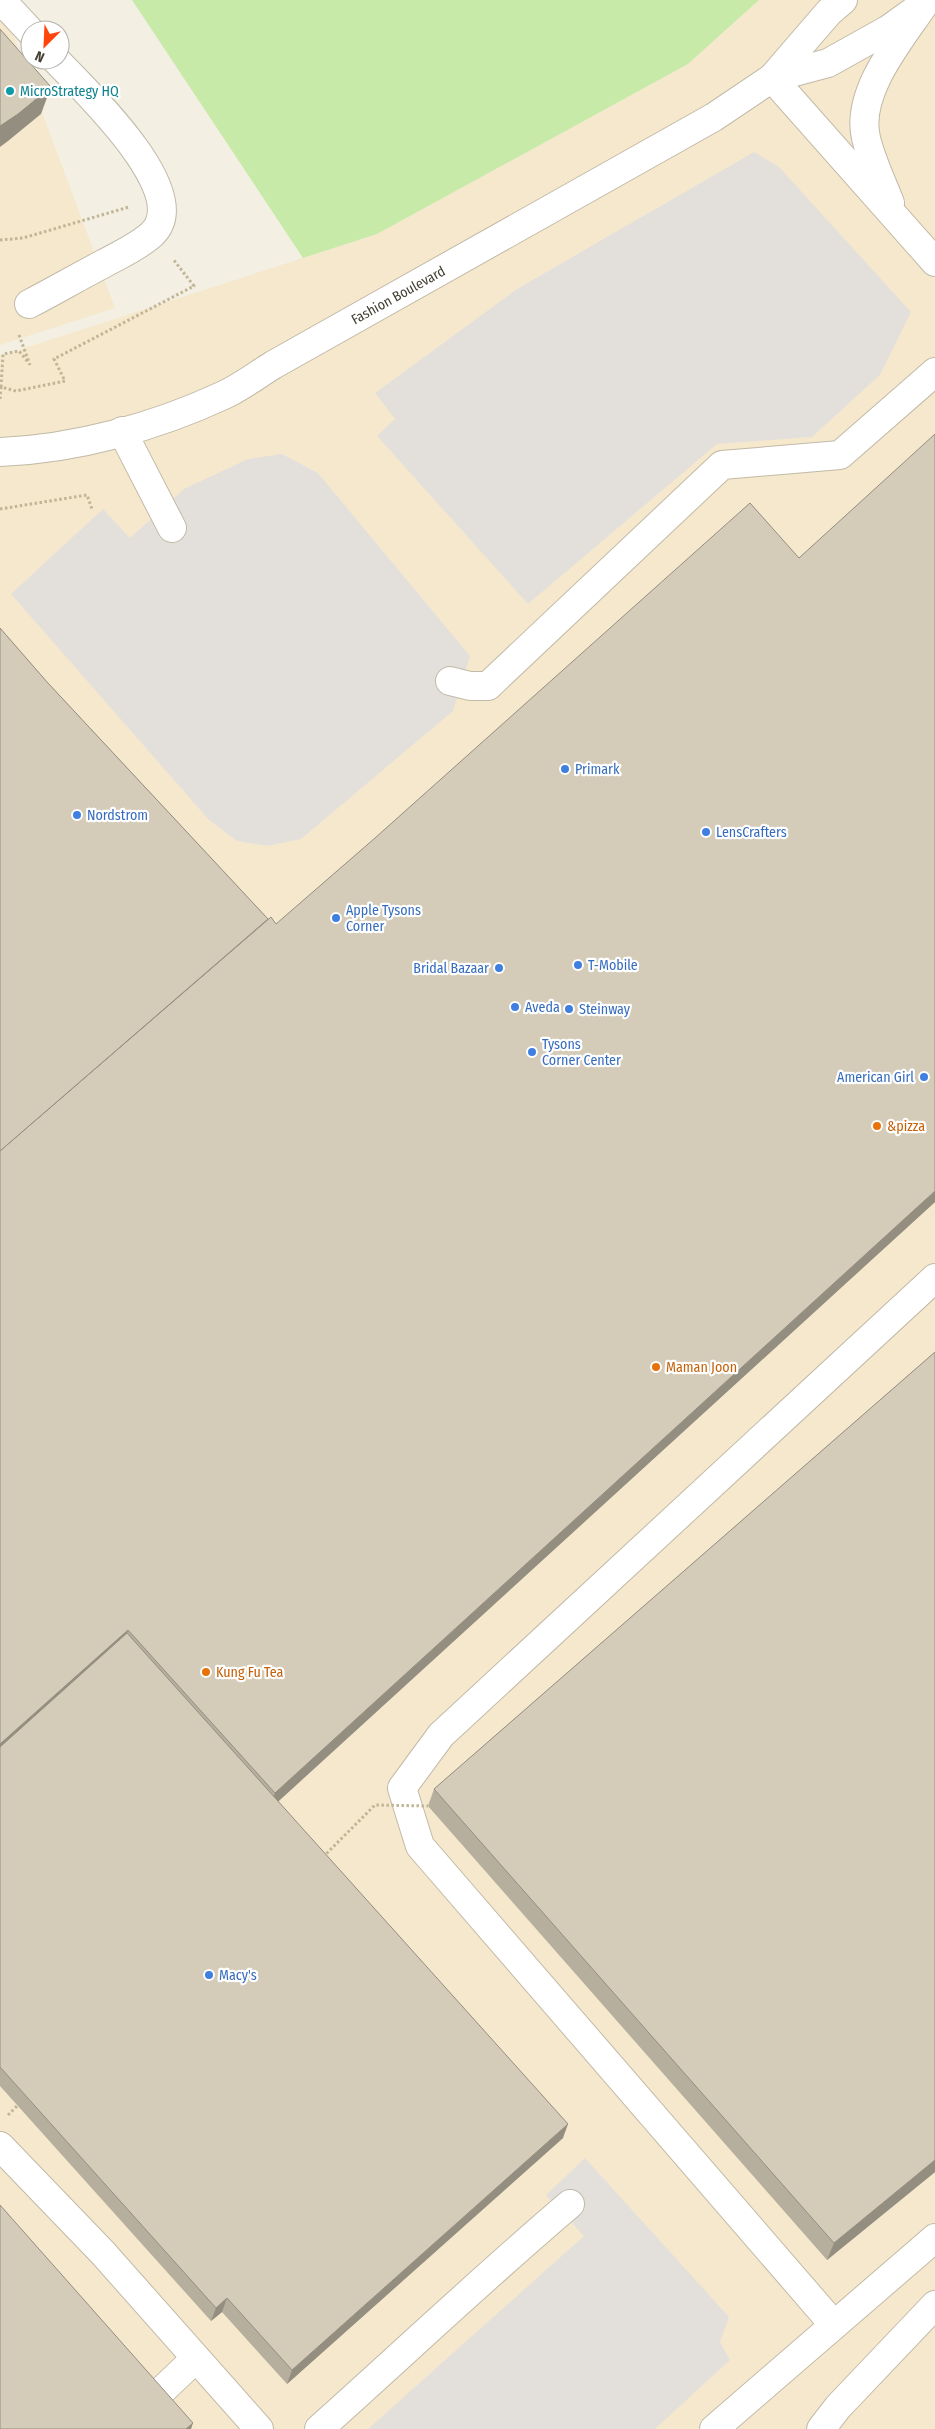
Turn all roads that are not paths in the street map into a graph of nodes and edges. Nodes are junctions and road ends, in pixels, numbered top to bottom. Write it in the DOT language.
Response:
graph roads {
  1 [pos="1,0"];
  2 [pos="842,0"];
  3 [pos="927,2"];
  4 [pos="20,20"];
  5 [pos="65,70"];
  6 [pos="772,78"];
  7 [pos="896,218"];
  8 [pos="935,262"];
  9 [pos="29,304"];
  10 [pos="935,372"];
  11 [pos="122,431"];
  12 [pos="0,452"];
  13 [pos="172,528"];
  14 [pos="450,681"];
  15 [pos="935,1278"];
  16 [pos="0,2146"];
  17 [pos="570,2204"];
  18 [pos="935,2238"];
  19 [pos="935,2304"];
  20 [pos="834,2325"];
  21 [pos="195,2359"];
  22 [pos="152,2400"];
  23 [pos="259,2429"];
  24 [pos="319,2429"];
  25 [pos="714,2429"];
  26 [pos="821,2429"];
  1 -- 4 [label="street"];
  2 -- 6 [label="street, Fashion Boulevard"];
  3 -- 6 [label="street, Fashion Boulevard"];
  3 -- 7 [label="street"];
  5 -- 9 [label="street"];
  6 -- 7 [label="street"];
  6 -- 11 [label="street, Fashion Boulevard"];
  7 -- 8 [label="street"];
  10 -- 14 [label="street"];
  11 -- 12 [label="street, Fashion Boulevard"];
  11 -- 13 [label="street"];
  15 -- 20 [label="street"];
  16 -- 21 [label="street"];
  17 -- 24 [label="street"];
  18 -- 20 [label="street"];
  19 -- 26 [label="street"];
  20 -- 25 [label="street"];
  21 -- 22 [label="street"];
  21 -- 23 [label="street"];
}
